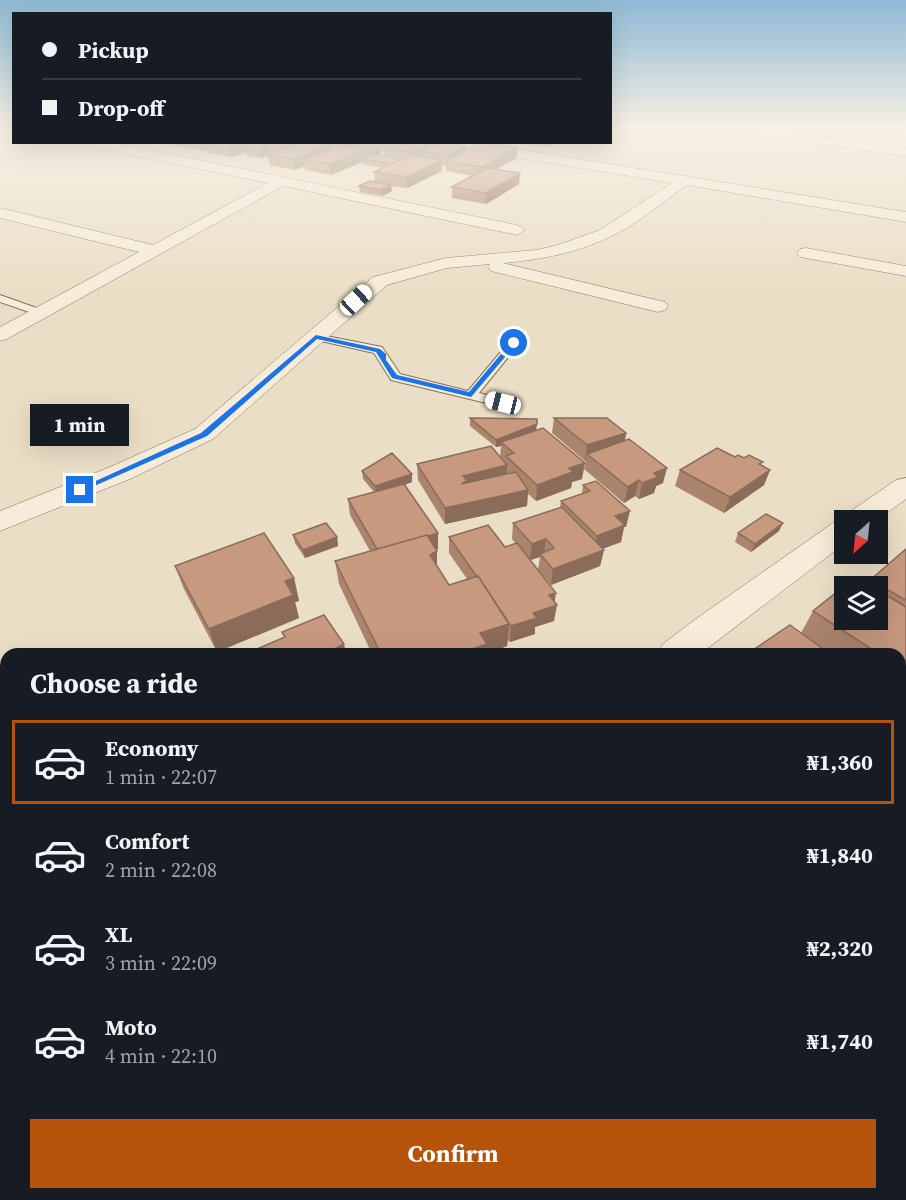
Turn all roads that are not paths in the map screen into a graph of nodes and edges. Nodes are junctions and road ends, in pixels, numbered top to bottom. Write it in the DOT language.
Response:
graph roads {
  1 [pos="278,183"];
  2 [pos="285,183"];
  3 [pos="681,183"];
  4 [pos="689,183"];
  5 [pos="0,213"];
  6 [pos="906,217"];
  7 [pos="517,230"];
  8 [pos="153,250"];
  9 [pos="806,253"];
  10 [pos="469,261"];
  11 [pos="906,272"];
  12 [pos="0,298"];
  13 [pos="658,306"];
  14 [pos="41,313"];
  15 [pos="0,335"];
  16 [pos="316,337"];
  17 [pos="514,343"];
  18 [pos="471,395"];
  19 [pos="503,403"];
  20 [pos="906,486"];
  21 [pos="872,510"];
  22 [pos="0,522"];
  23 [pos="834,537"];
  24 [pos="683,648"];
  1 -- 8 [label="street"];
  2 -- 7 [label="street"];
  3 -- 10 [label="street"];
  4 -- 6 [label="street"];
  5 -- 8 [label="street"];
  8 -- 14 [label="street"];
  9 -- 11 [label="street"];
  10 -- 13 [label="street"];
  10 -- 16 [label="street"];
  12 -- 14 [label="lane"];
  14 -- 15 [label="street"];
  16 -- 18 [label="lane"];
  16 -- 22 [label="street"];
  17 -- 18 [label="lane"];
  18 -- 19 [label="lane"];
  20 -- 21 [label="street"];
  23 -- 24 [label="street"];
}
